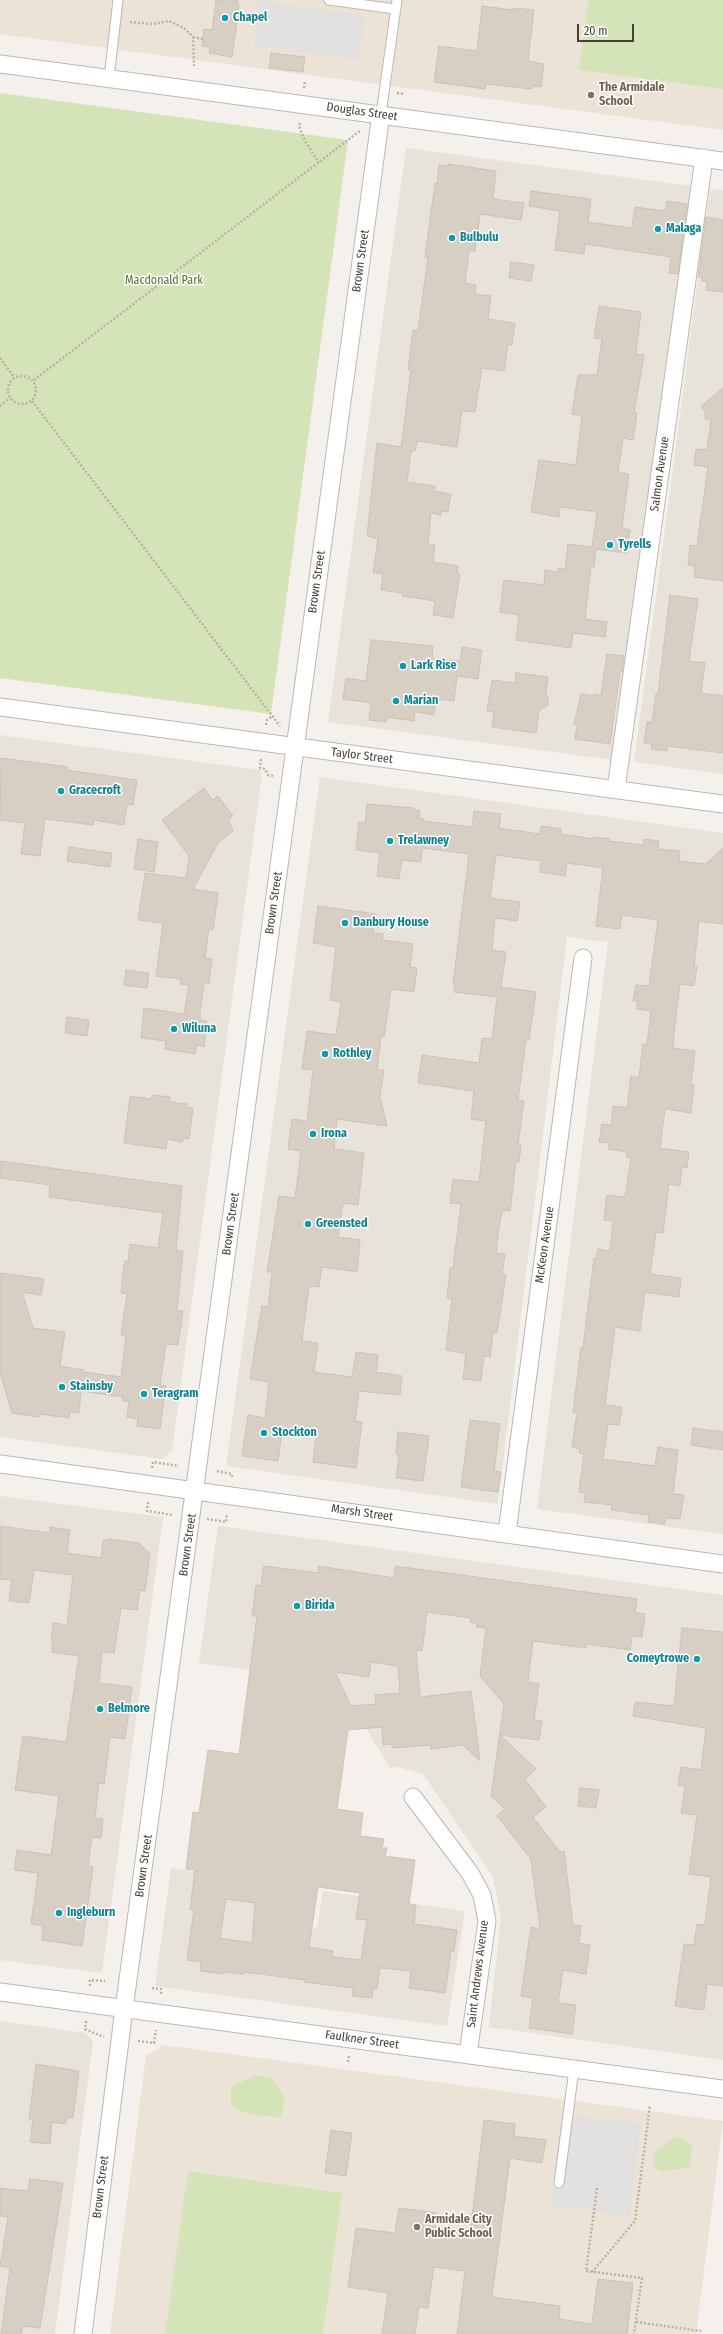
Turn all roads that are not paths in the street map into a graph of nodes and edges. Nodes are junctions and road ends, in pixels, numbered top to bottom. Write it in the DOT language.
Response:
graph roads {
  1 [pos="118,0"];
  2 [pos="329,0"];
  3 [pos="396,5"];
  4 [pos="0,64"];
  5 [pos="108,78"];
  6 [pos="381,114"];
  7 [pos="704,158"];
  8 [pos="723,161"];
  9 [pos="0,707"];
  10 [pos="295,747"];
  11 [pos="616,789"];
  12 [pos="723,804"];
  13 [pos="583,958"];
  14 [pos="0,1464"];
  15 [pos="195,1490"];
  16 [pos="506,1533"];
  17 [pos="723,1564"];
  18 [pos="413,1797"];
  19 [pos="0,1992"];
  20 [pos="124,2009"];
  21 [pos="468,2054"];
  22 [pos="574,2069"];
  23 [pos="723,2089"];
  24 [pos="559,2183"];
  25 [pos="83,2334"];
  1 -- 5 [label="lane"];
  2 -- 3 [label="lane"];
  3 -- 6 [label="lane"];
  4 -- 5 [label="street, Douglas Street"];
  5 -- 6 [label="street, Douglas Street"];
  6 -- 7 [label="street, Douglas Street"];
  6 -- 10 [label="street, Brown Street"];
  7 -- 8 [label="street, Douglas Street"];
  7 -- 11 [label="street, Salmon Avenue"];
  9 -- 10 [label="street, Taylor Street"];
  10 -- 11 [label="street, Taylor Street"];
  10 -- 15 [label="street, Brown Street"];
  11 -- 12 [label="street, Taylor Street"];
  13 -- 16 [label="street, McKeon Avenue"];
  14 -- 15 [label="street, Marsh Street"];
  15 -- 16 [label="street, Marsh Street"];
  15 -- 20 [label="street, Brown Street"];
  16 -- 17 [label="street, Marsh Street"];
  18 -- 21 [label="street, Saint Andrews Avenue"];
  19 -- 20 [label="street, Faulkner Street"];
  20 -- 21 [label="street, Faulkner Street"];
  20 -- 25 [label="street, Brown Street"];
  21 -- 22 [label="street, Faulkner Street"];
  22 -- 23 [label="street, Faulkner Street"];
  22 -- 24 [label="lane"];
}
